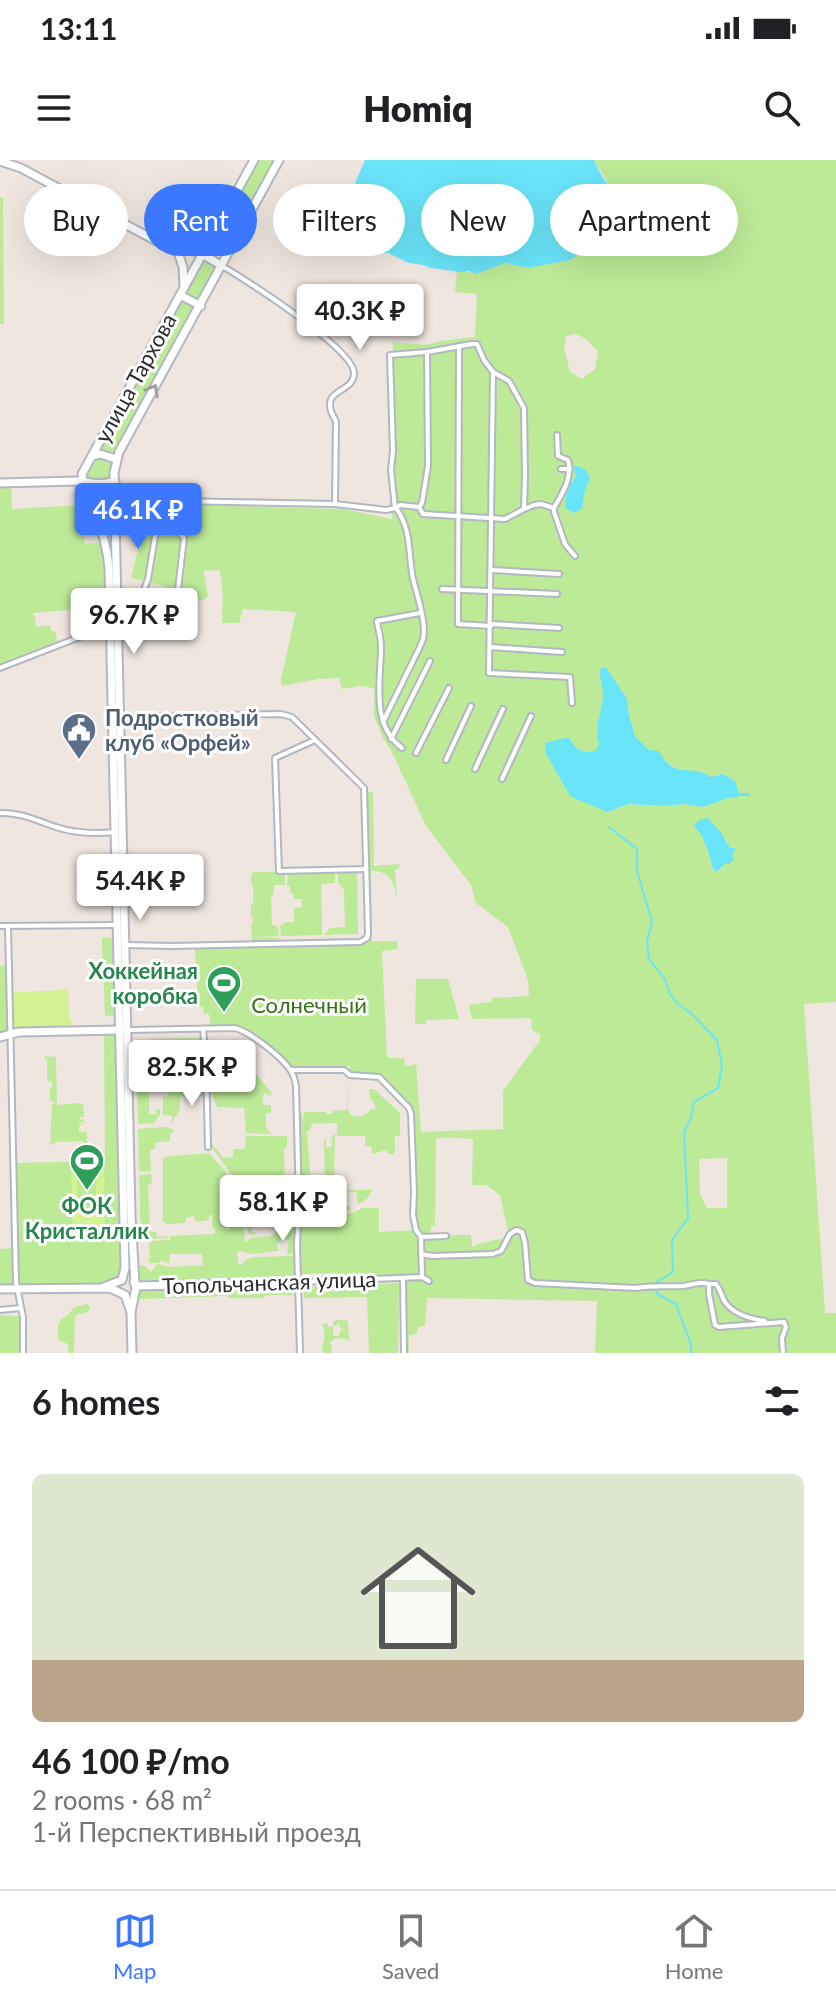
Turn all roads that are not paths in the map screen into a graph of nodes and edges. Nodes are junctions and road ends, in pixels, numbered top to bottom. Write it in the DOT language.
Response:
graph roads {
  1 [pos="254,160"];
  2 [pos="279,160"];
  3 [pos="0,161"];
  4 [pos="241,184"];
  5 [pos="257,201"];
  6 [pos="144,234"];
  7 [pos="179,256"];
  8 [pos="201,256"];
  9 [pos="204,256"];
  10 [pos="227,256"];
  11 [pos="222,266"];
  12 [pos="182,291"];
  13 [pos="201,306"];
  14 [pos="459,346"];
  15 [pos="427,352"];
  16 [pos="493,372"];
  17 [pos="557,435"];
  18 [pos="92,456"];
  19 [pos="116,459"];
  20 [pos="561,469"];
  21 [pos="570,469"];
  22 [pos="82,481"];
  23 [pos="115,481"];
  24 [pos="0,483"];
  25 [pos="115,500"];
  26 [pos="152,502"];
  27 [pos="335,504"];
  28 [pos="419,507"];
  29 [pos="394,508"];
  30 [pos="554,508"];
  31 [pos="524,509"];
  32 [pos="156,515"];
  33 [pos="460,517"];
  34 [pos="492,519"];
  35 [pos="116,523"];
  36 [pos="100,525"];
  37 [pos="575,556"];
  38 [pos="492,570"];
  39 [pos="559,574"];
  40 [pos="145,587"];
  41 [pos="442,589"];
  42 [pos="178,590"];
  43 [pos="459,590"];
  44 [pos="491,592"];
  45 [pos="557,594"];
  46 [pos="420,613"];
  47 [pos="114,624"];
  48 [pos="491,625"];
  49 [pos="559,628"];
  50 [pos="490,647"];
  51 [pos="562,652"];
  52 [pos="430,661"];
  53 [pos="0,668"];
  54 [pos="449,688"];
  55 [pos="572,703"];
  56 [pos="471,706"];
  57 [pos="503,709"];
  58 [pos="531,716"];
  59 [pos="116,720"];
  60 [pos="383,722"];
  61 [pos="391,739"];
  62 [pos="315,740"];
  63 [pos="402,748"];
  64 [pos="416,753"];
  65 [pos="446,760"];
  66 [pos="475,769"];
  67 [pos="502,779"];
  68 [pos="0,813"];
  69 [pos="115,832"];
  70 [pos="366,869"];
  71 [pos="121,925"];
  72 [pos="0,926"];
  73 [pos="8,926"];
  74 [pos="121,945"];
  75 [pos="203,1029"];
  76 [pos="122,1030"];
  77 [pos="10,1034"];
  78 [pos="0,1037"];
  79 [pos="291,1070"];
  80 [pos="208,1147"];
  81 [pos="446,1236"];
  82 [pos="421,1237"];
  83 [pos="128,1246"];
  84 [pos="421,1254"];
  85 [pos="422,1277"];
  86 [pos="403,1278"];
  87 [pos="122,1280"];
  88 [pos="429,1281"];
  89 [pos="299,1282"];
  90 [pos="709,1284"];
  91 [pos="135,1286"];
  92 [pos="104,1287"];
  93 [pos="0,1289"];
  94 [pos="17,1289"];
  95 [pos="123,1294"];
  96 [pos="21,1308"];
  97 [pos="0,1310"];
  98 [pos="131,1312"];
  99 [pos="774,1322"];
  100 [pos="23,1353"];
  101 [pos="132,1353"];
  102 [pos="300,1353"];
  103 [pos="404,1353"];
  104 [pos="783,1353"];
  1 -- 4 [label="main road, улица Тархова"];
  2 -- 5 [label="main road, улица Тархова"];
  3 -- 6 [label="main road"];
  7 -- 12 [label="main road"];
  8 -- 12 [label="main road, улица Тархова"];
  9 -- 11 [label="main road"];
  10 -- 11 [label="main road, улица Тархова"];
  11 -- 13 [label="main road, улица Тархова"];
  11 -- 27 [label="street"];
  12 -- 13 [label="main road"];
  12 -- 18 [label="main road, улица Тархова"];
  19 -- 13 [label="main road, улица Тархова, one-way"];
  14 -- 15 [label="street"];
  14 -- 16 [label="street"];
  14 -- 33 [label="street"];
  15 -- 28 [label="street"];
  15 -- 29 [label="street"];
  16 -- 31 [label="street"];
  16 -- 34 [label="street"];
  17 -- 21 [label="street"];
  18 -- 19 [label="main road"];
  18 -- 22 [label="main road, улица Тархова"];
  19 -- 23 [label="main road, улица Тархова"];
  20 -- 21 [label="street"];
  21 -- 30 [label="street"];
  22 -- 23 [label="main road"];
  22 -- 24 [label="main road"];
  22 -- 36 [label="main road, улица Тархова"];
  23 -- 25 [label="main road, улица Тархова"];
  25 -- 26 [label="street"];
  25 -- 35 [label="main road, улица Тархова"];
  26 -- 27 [label="street"];
  26 -- 32 [label="street"];
  27 -- 29 [label="street"];
  28 -- 29 [label="street"];
  28 -- 33 [label="street"];
  29 -- 46 [label="street"];
  30 -- 31 [label="street"];
  30 -- 37 [label="street"];
  31 -- 34 [label="street"];
  32 -- 40 [label="street"];
  32 -- 42 [label="street"];
  33 -- 34 [label="street"];
  33 -- 43 [label="street"];
  34 -- 38 [label="street"];
  35 -- 36 [label="main road"];
  35 -- 47 [label="main road, улица Тархова"];
  36 -- 47 [label="main road, улица Тархова"];
  38 -- 39 [label="street"];
  38 -- 44 [label="street"];
  41 -- 43 [label="street"];
  43 -- 44 [label="street"];
  43 -- 48 [label="street"];
  44 -- 45 [label="street"];
  44 -- 48 [label="street"];
  46 -- 60 [label="street"];
  46 -- 60 [label="street"];
  47 -- 53 [label="street"];
  47 -- 59 [label="main road, улица Тархова"];
  48 -- 49 [label="street"];
  48 -- 50 [label="street"];
  50 -- 51 [label="street"];
  50 -- 55 [label="street"];
  52 -- 61 [label="street"];
  54 -- 64 [label="street"];
  56 -- 65 [label="street"];
  57 -- 66 [label="street"];
  58 -- 67 [label="street"];
  59 -- 62 [label="street"];
  59 -- 69 [label="main road, улица Тархова"];
  59 -- 71 [label="main road, улица Тархова"];
  60 -- 61 [label="street"];
  61 -- 63 [label="street"];
  62 -- 70 [label="street"];
  62 -- 70 [label="street"];
  68 -- 69 [label="street"];
  69 -- 71 [label="main road, улица Тархова"];
  70 -- 74 [label="street"];
  71 -- 73 [label="street"];
  71 -- 74 [label="main road, улица Тархова"];
  72 -- 73 [label="street"];
  73 -- 77 [label="street"];
  74 -- 76 [label="main road, улица Тархова"];
  75 -- 76 [label="street"];
  75 -- 79 [label="street"];
  75 -- 80 [label="street"];
  76 -- 77 [label="main road"];
  76 -- 83 [label="main road, улица Тархова"];
  77 -- 78 [label="main road"];
  77 -- 94 [label="street"];
  79 -- 82 [label="street"];
  79 -- 89 [label="street"];
  81 -- 82 [label="street"];
  82 -- 84 [label="street"];
  83 -- 87 [label="main road, улица Тархова"];
  83 -- 91 [label="main road, улица Тархова"];
  84 -- 85 [label="street"];
  84 -- 90 [label="street"];
  85 -- 86 [label="street, Топольчанская улица"];
  85 -- 88 [label="street"];
  86 -- 89 [label="street, Топольчанская улица"];
  86 -- 103 [label="street"];
  87 -- 91 [label="main road"];
  87 -- 92 [label="main road"];
  87 -- 95 [label="main road"];
  89 -- 91 [label="main road, Топольчанская улица"];
  89 -- 102 [label="street"];
  90 -- 99 [label="street"];
  90 -- 99 [label="street"];
  91 -- 95 [label="main road"];
  91 -- 98 [label="main road, улица Тархова"];
  92 -- 94 [label="main road"];
  92 -- 95 [label="main road"];
  93 -- 94 [label="main road"];
  94 -- 96 [label="street"];
  95 -- 98 [label="main road, улица Тархова"];
  96 -- 97 [label="street"];
  96 -- 100 [label="street"];
  98 -- 101 [label="main road, улица Тархова"];
  99 -- 104 [label="street"];
}
